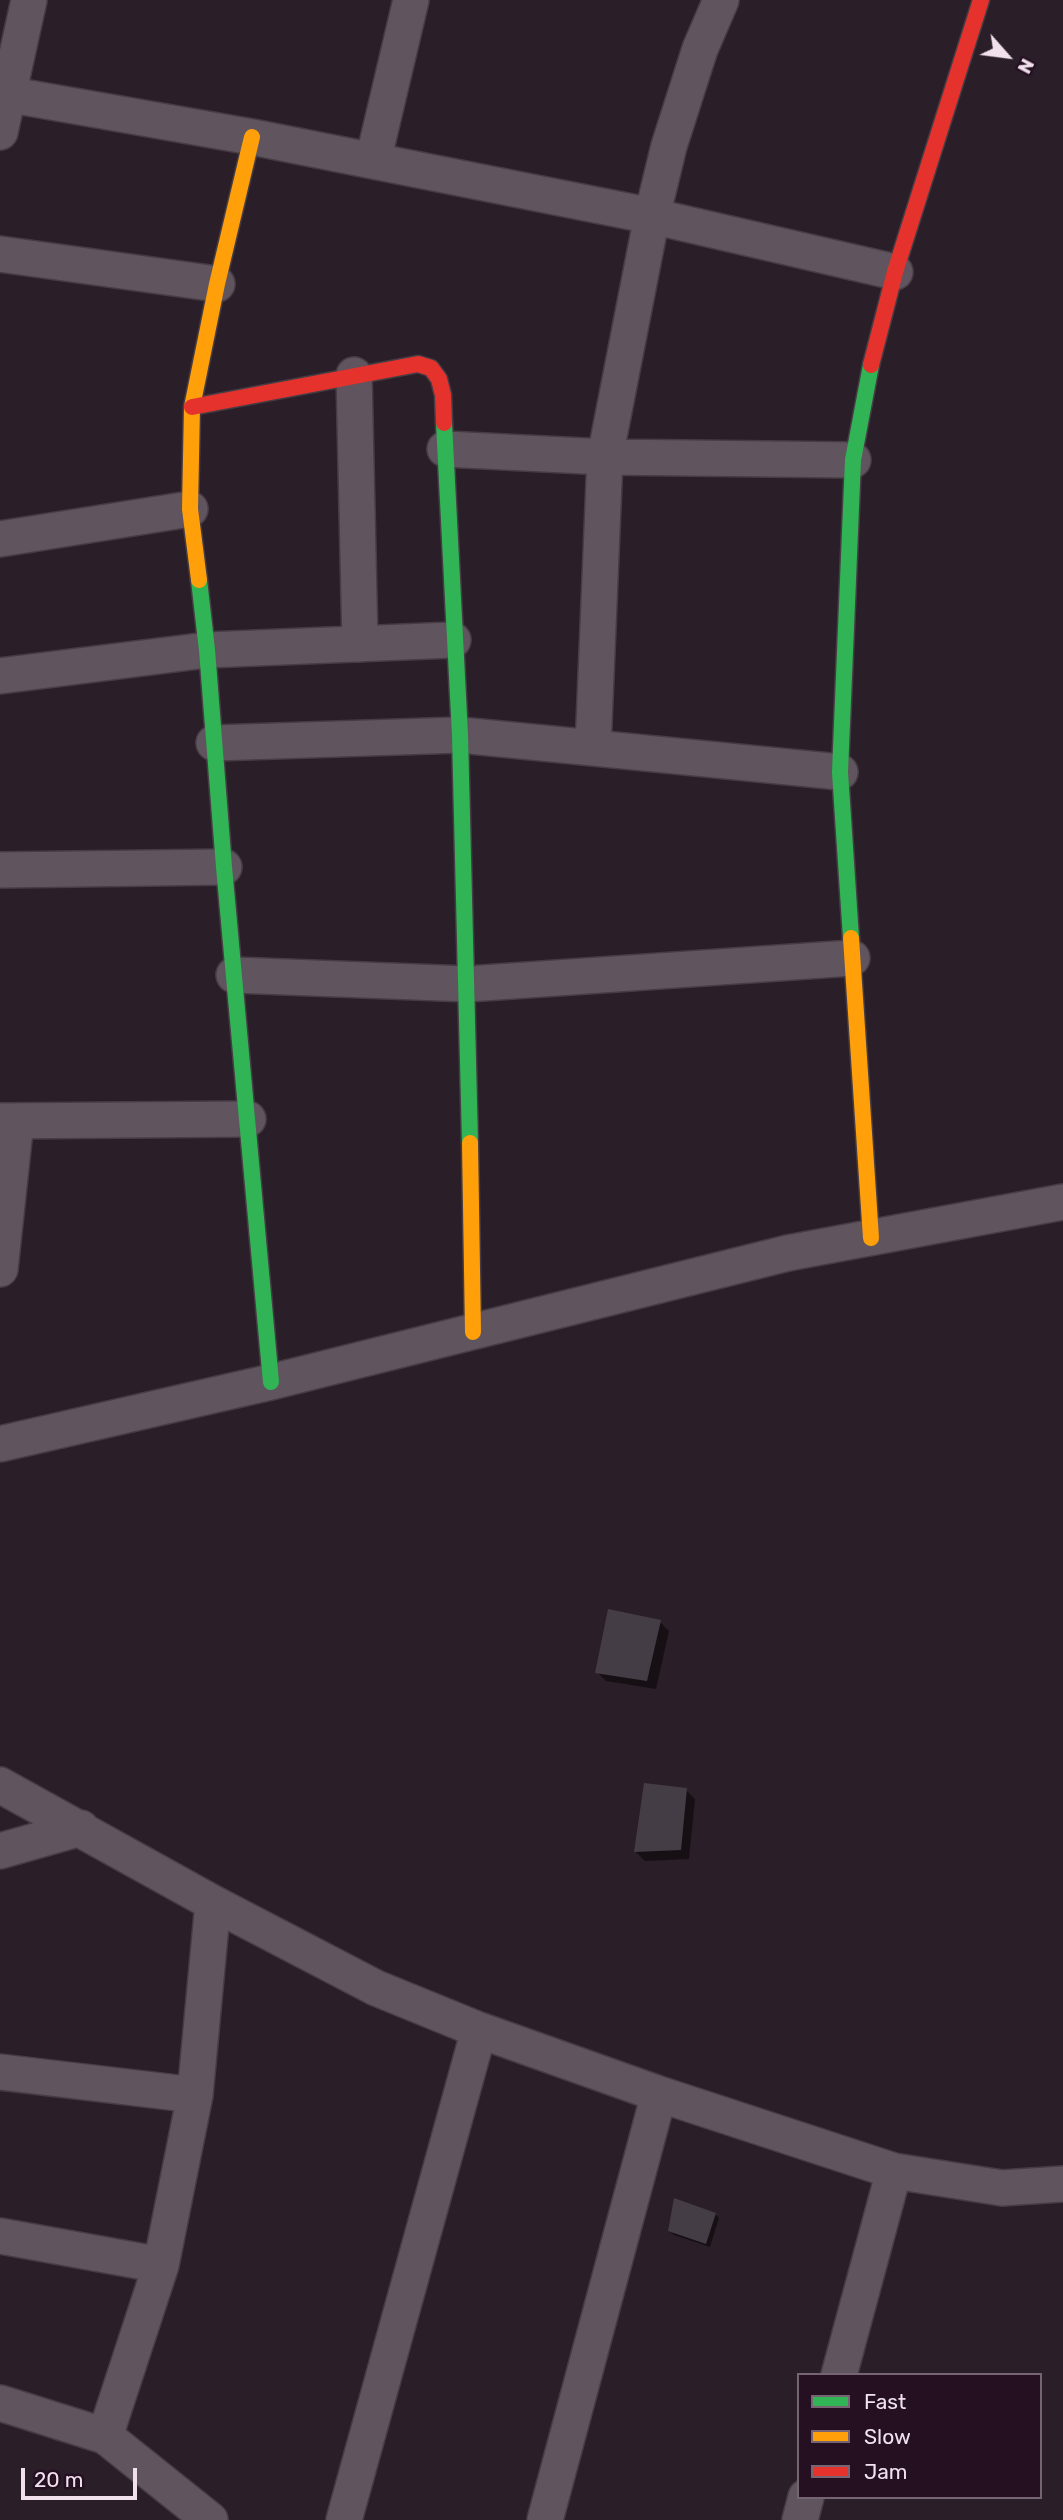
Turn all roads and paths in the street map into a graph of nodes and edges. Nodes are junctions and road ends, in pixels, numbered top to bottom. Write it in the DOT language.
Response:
graph roads {
  1 [pos="29,0"];
  2 [pos="411,0"];
  3 [pos="722,0"];
  4 [pos="981,0"];
  5 [pos="5,93"];
  6 [pos="0,132"];
  7 [pos="252,137"];
  8 [pos="373,161"];
  9 [pos="652,216"];
  10 [pos="0,254"];
  11 [pos="895,272"];
  12 [pos="217,284"];
  13 [pos="355,375"];
  14 [pos="192,407"];
  15 [pos="445,449"];
  16 [pos="605,457"];
  17 [pos="853,460"];
  18 [pos="191,509"];
  19 [pos="0,539"];
  20 [pos="453,640"];
  21 [pos="360,644"];
  22 [pos="207,650"];
  23 [pos="0,676"];
  24 [pos="460,735"];
  25 [pos="214,743"];
  26 [pos="593,748"];
  27 [pos="840,772"];
  28 [pos="224,867"];
  29 [pos="0,870"];
  30 [pos="852,958"];
  31 [pos="234,975"];
  32 [pos="468,984"];
  33 [pos="248,1119"];
  34 [pos="8,1121"];
  35 [pos="1063,1202"];
  36 [pos="871,1238"];
  37 [pos="0,1269"];
  38 [pos="473,1332"];
  39 [pos="271,1382"];
  40 [pos="0,1444"];
  41 [pos="0,1785"];
  42 [pos="81,1828"];
  43 [pos="0,1851"];
  44 [pos="213,1903"];
  45 [pos="478,2030"];
  46 [pos="0,2072"];
  47 [pos="659,2094"];
  48 [pos="195,2095"];
  49 [pos="894,2171"];
  50 [pos="1063,2184"];
  51 [pos="0,2236"];
  52 [pos="161,2265"];
  53 [pos="840,2373"];
  54 [pos="0,2403"];
  55 [pos="105,2436"];
  56 [pos="805,2499"];
  57 [pos="210,2520"];
  58 [pos="344,2520"];
  59 [pos="545,2520"];
  60 [pos="800,2520"];
  1 -- 5 [label="street"];
  2 -- 8 [label="street"];
  3 -- 9 [label="street"];
  4 -- 11 [label="street"];
  5 -- 6 [label="street"];
  5 -- 7 [label="street"];
  7 -- 8 [label="street"];
  7 -- 12 [label="street"];
  8 -- 9 [label="street"];
  9 -- 11 [label="street"];
  9 -- 16 [label="street"];
  10 -- 12 [label="street"];
  11 -- 17 [label="street"];
  12 -- 14 [label="street"];
  13 -- 14 [label="street"];
  13 -- 15 [label="street"];
  13 -- 21 [label="street"];
  14 -- 18 [label="street"];
  15 -- 16 [label="street"];
  15 -- 20 [label="street"];
  16 -- 17 [label="street"];
  16 -- 26 [label="street"];
  17 -- 27 [label="street"];
  18 -- 19 [label="street"];
  18 -- 22 [label="street"];
  20 -- 21 [label="street"];
  20 -- 24 [label="street"];
  21 -- 22 [label="street"];
  22 -- 23 [label="street"];
  22 -- 25 [label="street"];
  24 -- 25 [label="street"];
  24 -- 26 [label="street"];
  24 -- 32 [label="street"];
  25 -- 28 [label="street"];
  26 -- 27 [label="street"];
  27 -- 30 [label="street"];
  28 -- 29 [label="street"];
  28 -- 31 [label="street"];
  30 -- 32 [label="street"];
  30 -- 36 [label="street"];
  31 -- 32 [label="street"];
  31 -- 33 [label="street"];
  32 -- 38 [label="street"];
  33 -- 34 [label="street"];
  33 -- 39 [label="street"];
  34 -- 37 [label="street"];
  35 -- 36 [label="street"];
  36 -- 38 [label="street"];
  38 -- 39 [label="street"];
  39 -- 40 [label="street"];
  41 -- 42 [label="street"];
  42 -- 43 [label="street"];
  42 -- 44 [label="street"];
  44 -- 45 [label="street"];
  44 -- 48 [label="street"];
  45 -- 47 [label="street"];
  45 -- 58 [label="street"];
  46 -- 48 [label="street"];
  47 -- 49 [label="street"];
  47 -- 59 [label="street"];
  48 -- 52 [label="street"];
  49 -- 50 [label="street"];
  49 -- 53 [label="street"];
  51 -- 52 [label="street"];
  52 -- 55 [label="street"];
  54 -- 55 [label="street"];
  55 -- 57 [label="street"];
  56 -- 60 [label="street"];
}
